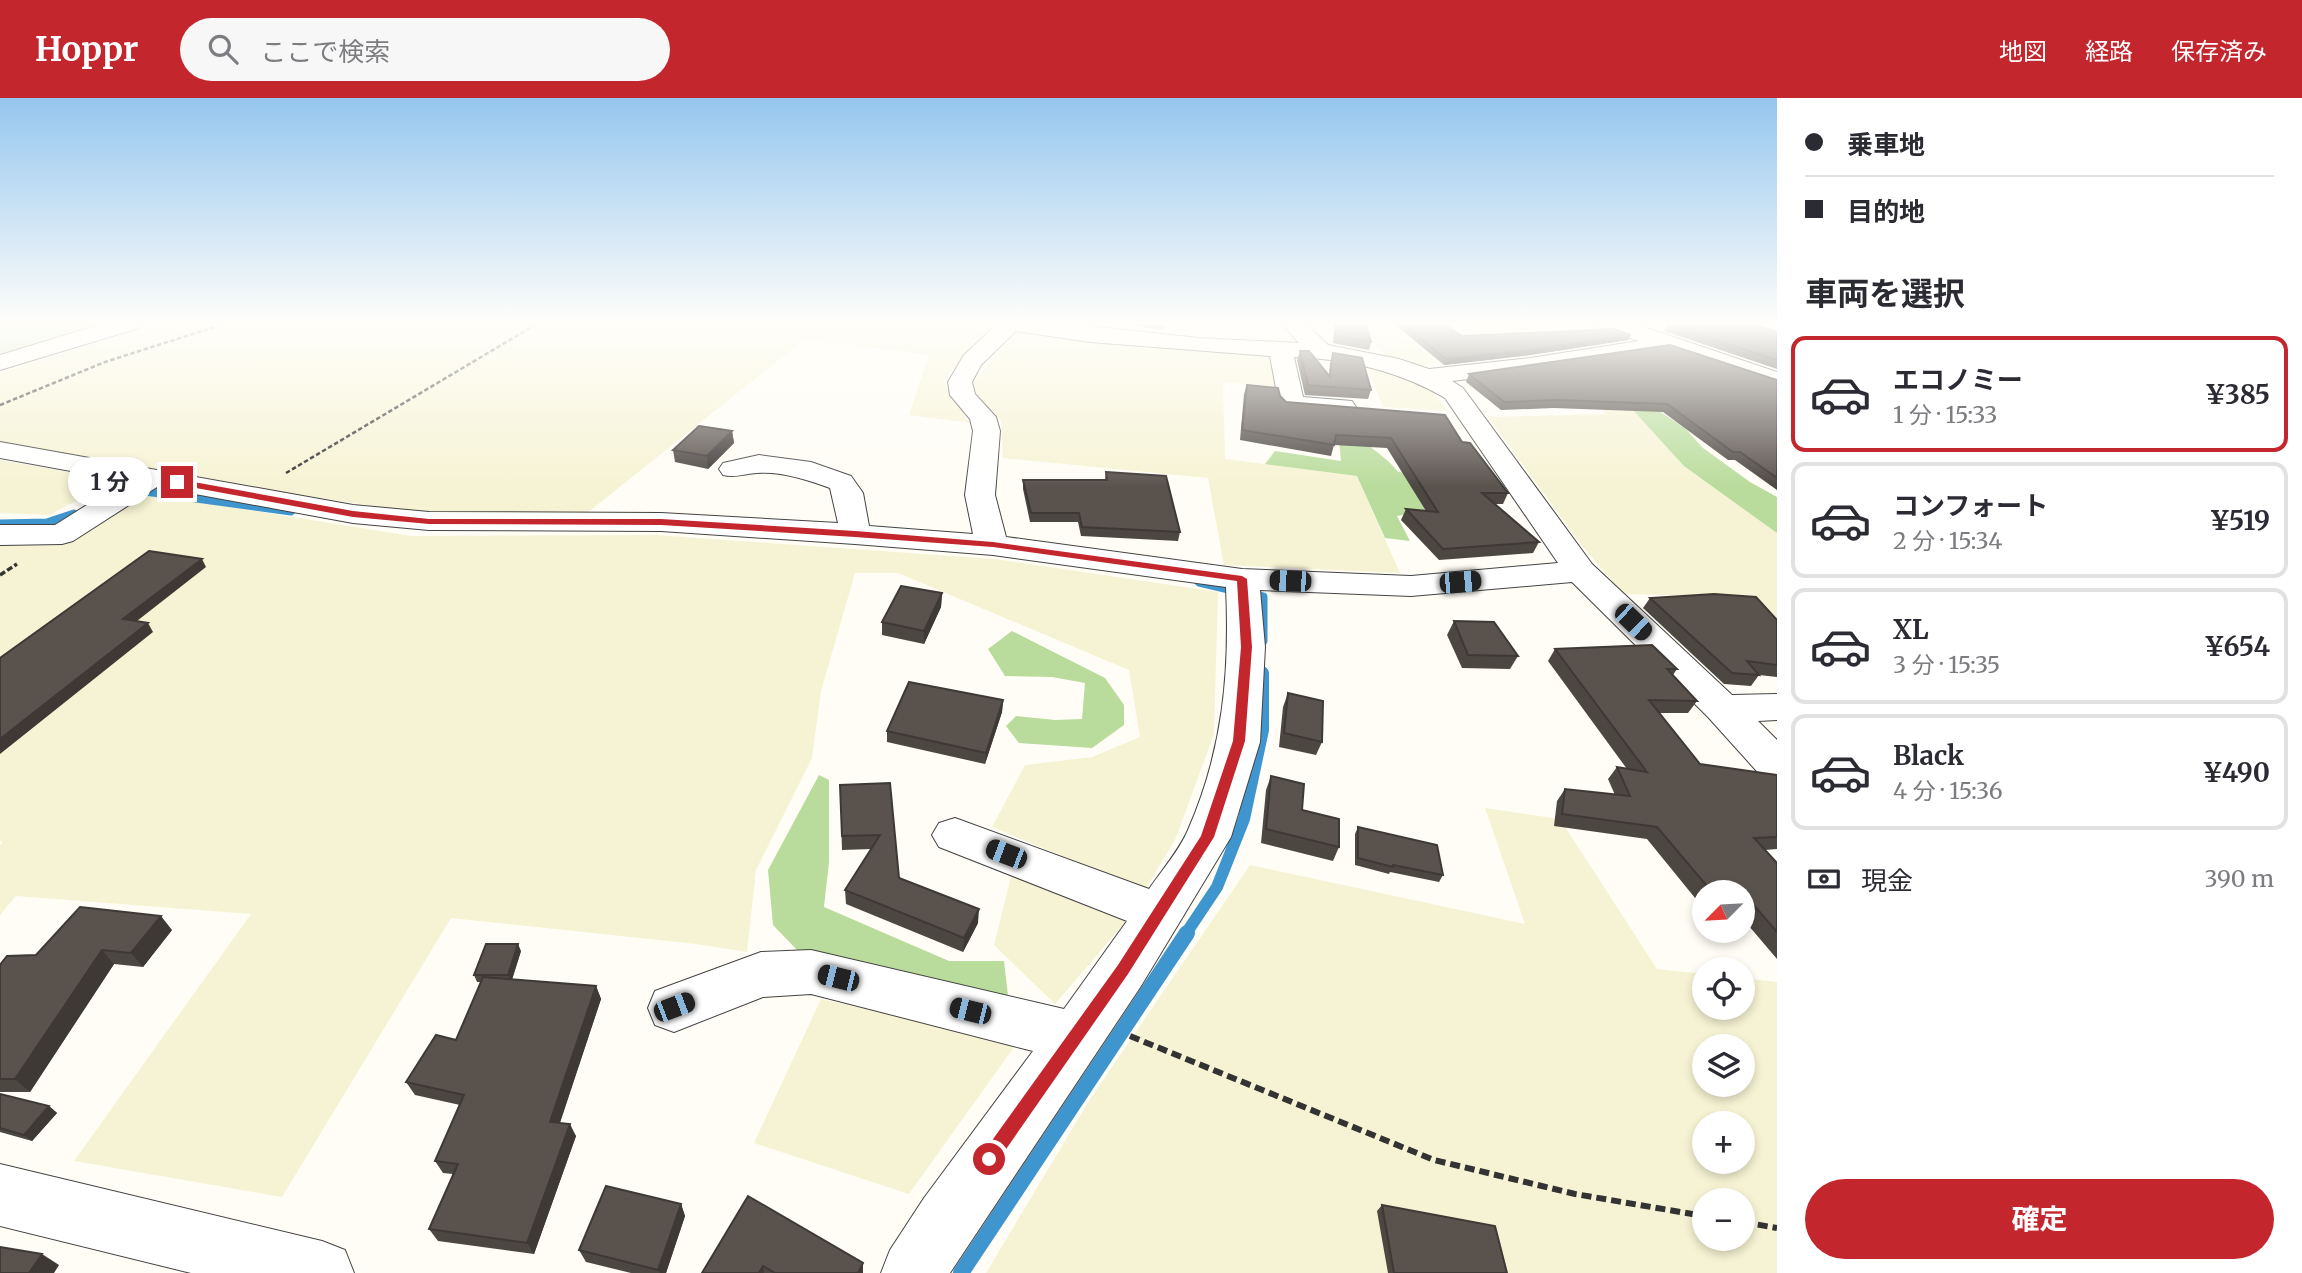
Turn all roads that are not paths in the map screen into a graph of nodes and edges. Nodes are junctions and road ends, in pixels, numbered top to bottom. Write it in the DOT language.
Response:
graph roads {
  1 [pos="962,377"];
  2 [pos="1290,377"];
  3 [pos="1427,377"];
  4 [pos="1361,409"];
  5 [pos="0,450"];
  6 [pos="733,469"];
  7 [pos="153,477"];
  8 [pos="855,534"];
  9 [pos="0,535"];
  10 [pos="993,545"];
  11 [pos="1580,571"];
  12 [pos="1242,579"];
  13 [pos="1777,707"];
  14 [pos="1722,708"];
  15 [pos="1777,766"];
  16 [pos="956,835"];
  17 [pos="1159,914"];
  18 [pos="674,1007"];
  19 [pos="1082,1028"];
  20 [pos="0,1195"];
  21 [pos="322,1273"];
  22 [pos="913,1273"];
  1 -- 10 [label="street"];
  2 -- 4 [label="street"];
  3 -- 11 [label="street"];
  5 -- 7 [label="street"];
  6 -- 8 [label="street"];
  7 -- 8 [label="street"];
  7 -- 9 [label="street"];
  8 -- 10 [label="street"];
  10 -- 12 [label="street"];
  11 -- 12 [label="street"];
  11 -- 14 [label="street"];
  12 -- 17 [label="street"];
  13 -- 14 [label="street"];
  14 -- 15 [label="street"];
  16 -- 17 [label="street"];
  17 -- 19 [label="street"];
  18 -- 19 [label="street"];
  19 -- 22 [label="street"];
  20 -- 21 [label="street"];
}
